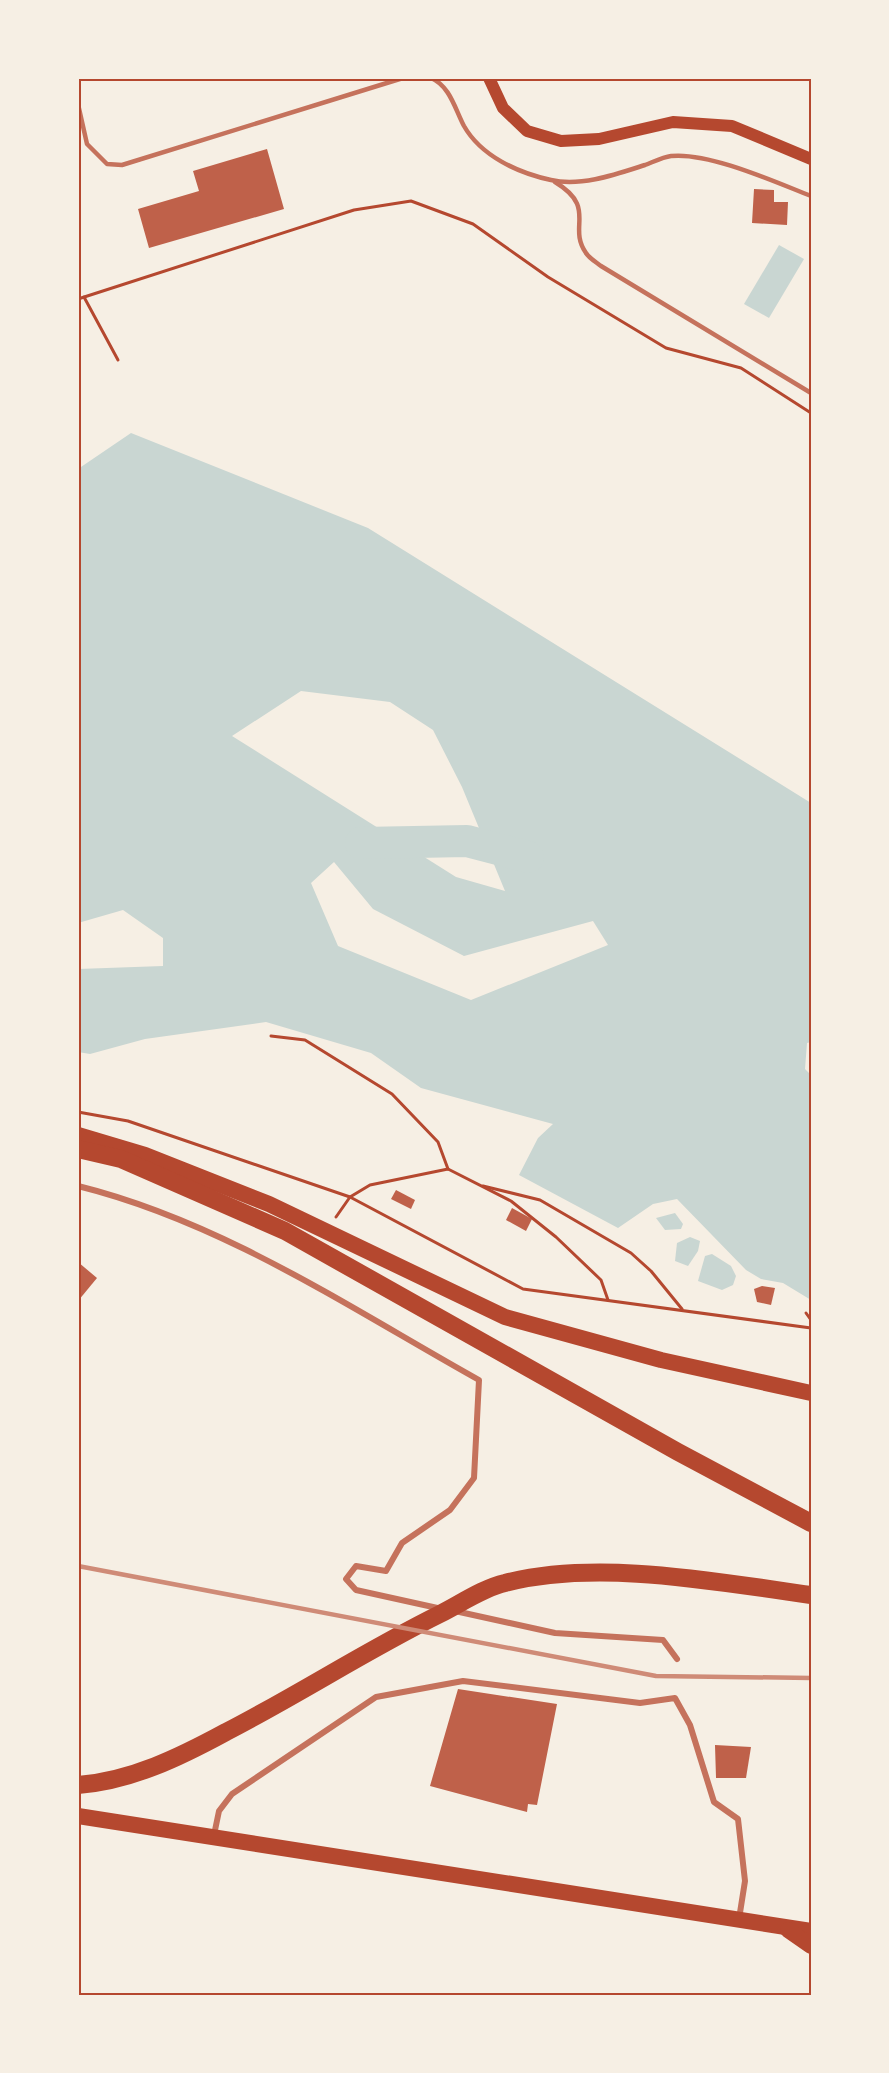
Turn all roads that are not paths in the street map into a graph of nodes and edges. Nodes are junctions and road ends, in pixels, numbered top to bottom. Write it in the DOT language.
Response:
graph roads {
  1 [pos="403,78"];
  2 [pos="431,78"];
  3 [pos="489,78"];
  4 [pos="78,104"];
  5 [pos="811,159"];
  6 [pos="553,181"];
  7 [pos="811,196"];
  8 [pos="811,393"];
  9 [pos="78,1135"];
  10 [pos="78,1149"];
  11 [pos="78,1186"];
  12 [pos="811,1393"];
  13 [pos="811,1523"];
  14 [pos="811,1595"];
  15 [pos="677,1659"];
  16 [pos="78,1785"];
  17 [pos="78,1816"];
  18 [pos="214,1836"];
  19 [pos="739,1919"];
  20 [pos="782,1926"];
  21 [pos="811,1931"];
  22 [pos="811,1946"];
  1 -- 4 [label="lane"];
  2 -- 6 [label="lane"];
  3 -- 5 [label="main road"];
  6 -- 7 [label="lane"];
  6 -- 8 [label="lane"];
  9 -- 12 [label="highway"];
  10 -- 13 [label="highway"];
  11 -- 15 [label="street"];
  14 -- 16 [label="highway"];
  17 -- 18 [label="highway"];
  18 -- 19 [label="highway"];
  18 -- 19 [label="street"];
  19 -- 20 [label="highway"];
  20 -- 21 [label="highway"];
  20 -- 22 [label="highway"];
}
